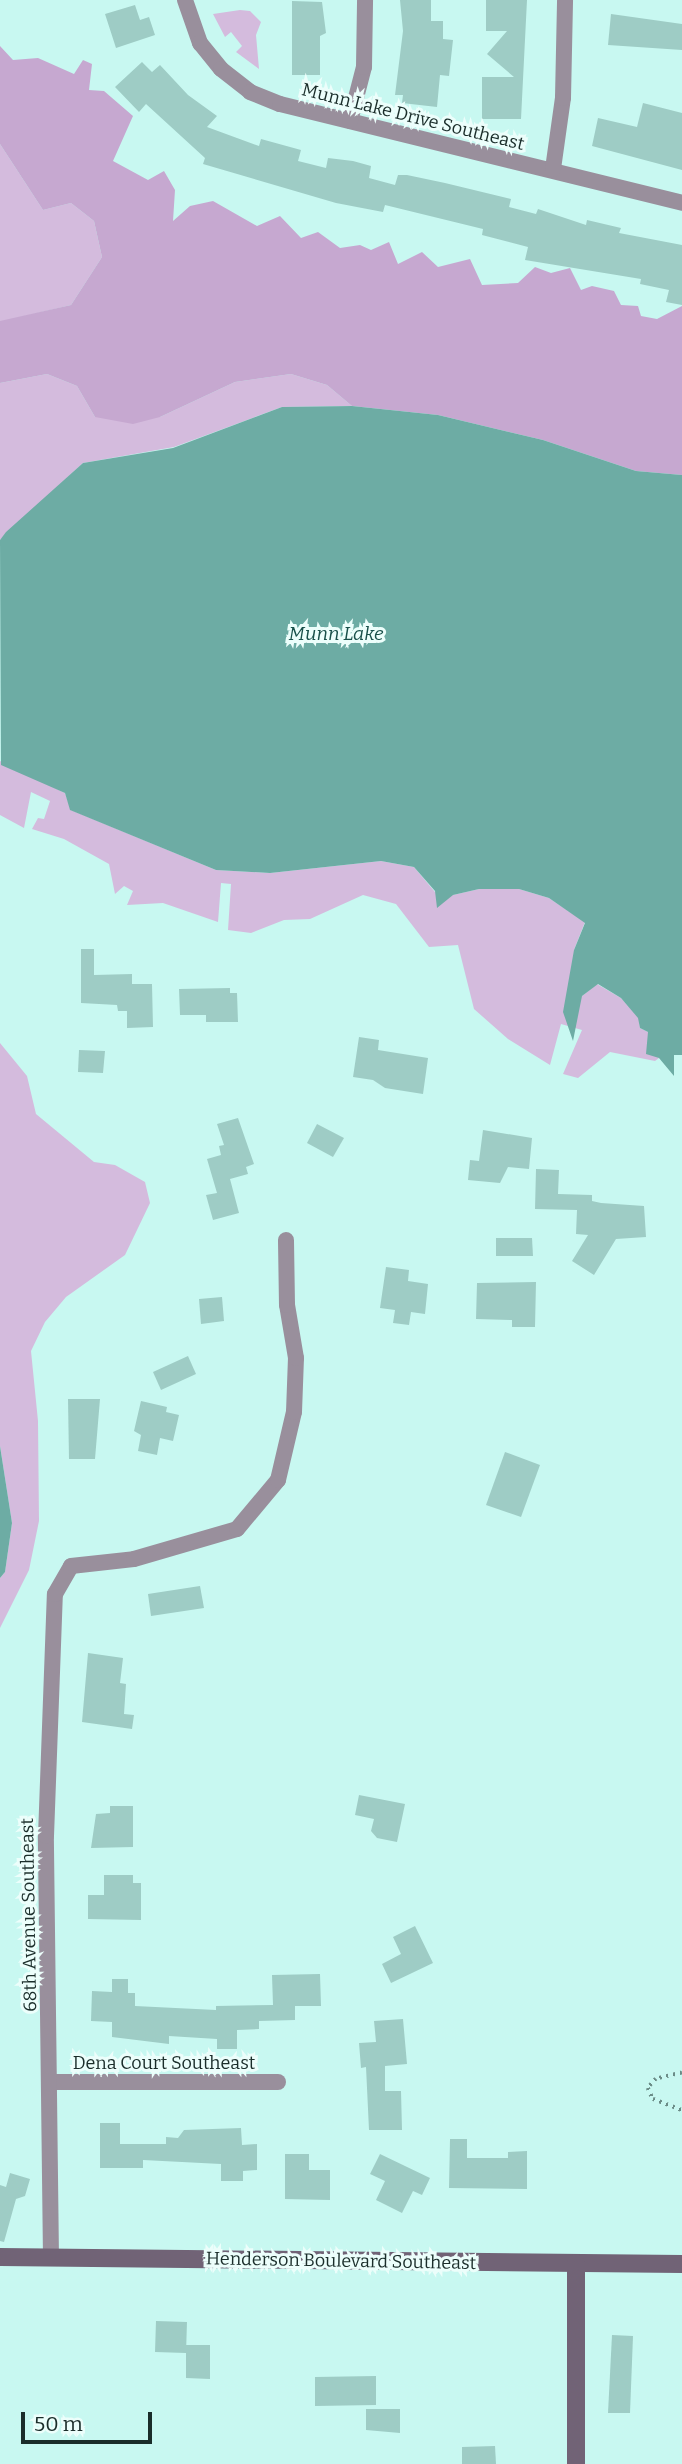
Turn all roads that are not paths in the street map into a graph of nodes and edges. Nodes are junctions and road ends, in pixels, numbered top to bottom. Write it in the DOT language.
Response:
graph roads {
  1 [pos="185,0"];
  2 [pos="365,0"];
  3 [pos="565,0"];
  4 [pos="350,121"];
  5 [pos="553,170"];
  6 [pos="682,203"];
  7 [pos="286,1240"];
  8 [pos="50,2081"];
  9 [pos="278,2082"];
  10 [pos="0,2257"];
  11 [pos="51,2258"];
  12 [pos="576,2263"];
  13 [pos="682,2264"];
  14 [pos="576,2464"];
  1 -- 4 [label="street, Munn Lake Drive Southeast"];
  2 -- 4 [label="street"];
  3 -- 5 [label="street"];
  4 -- 5 [label="street, Munn Lake Drive Southeast"];
  5 -- 6 [label="street, Munn Lake Drive Southeast"];
  7 -- 8 [label="street, 68th Avenue Southeast"];
  8 -- 9 [label="street, Dena Court Southeast"];
  8 -- 11 [label="street, 68th Avenue Southeast"];
  10 -- 11 [label="street, Henderson Boulevard Southeast"];
  11 -- 12 [label="street, Henderson Boulevard Southeast"];
  12 -- 13 [label="street, Henderson Boulevard Southeast"];
  12 -- 14 [label="street"];
}
